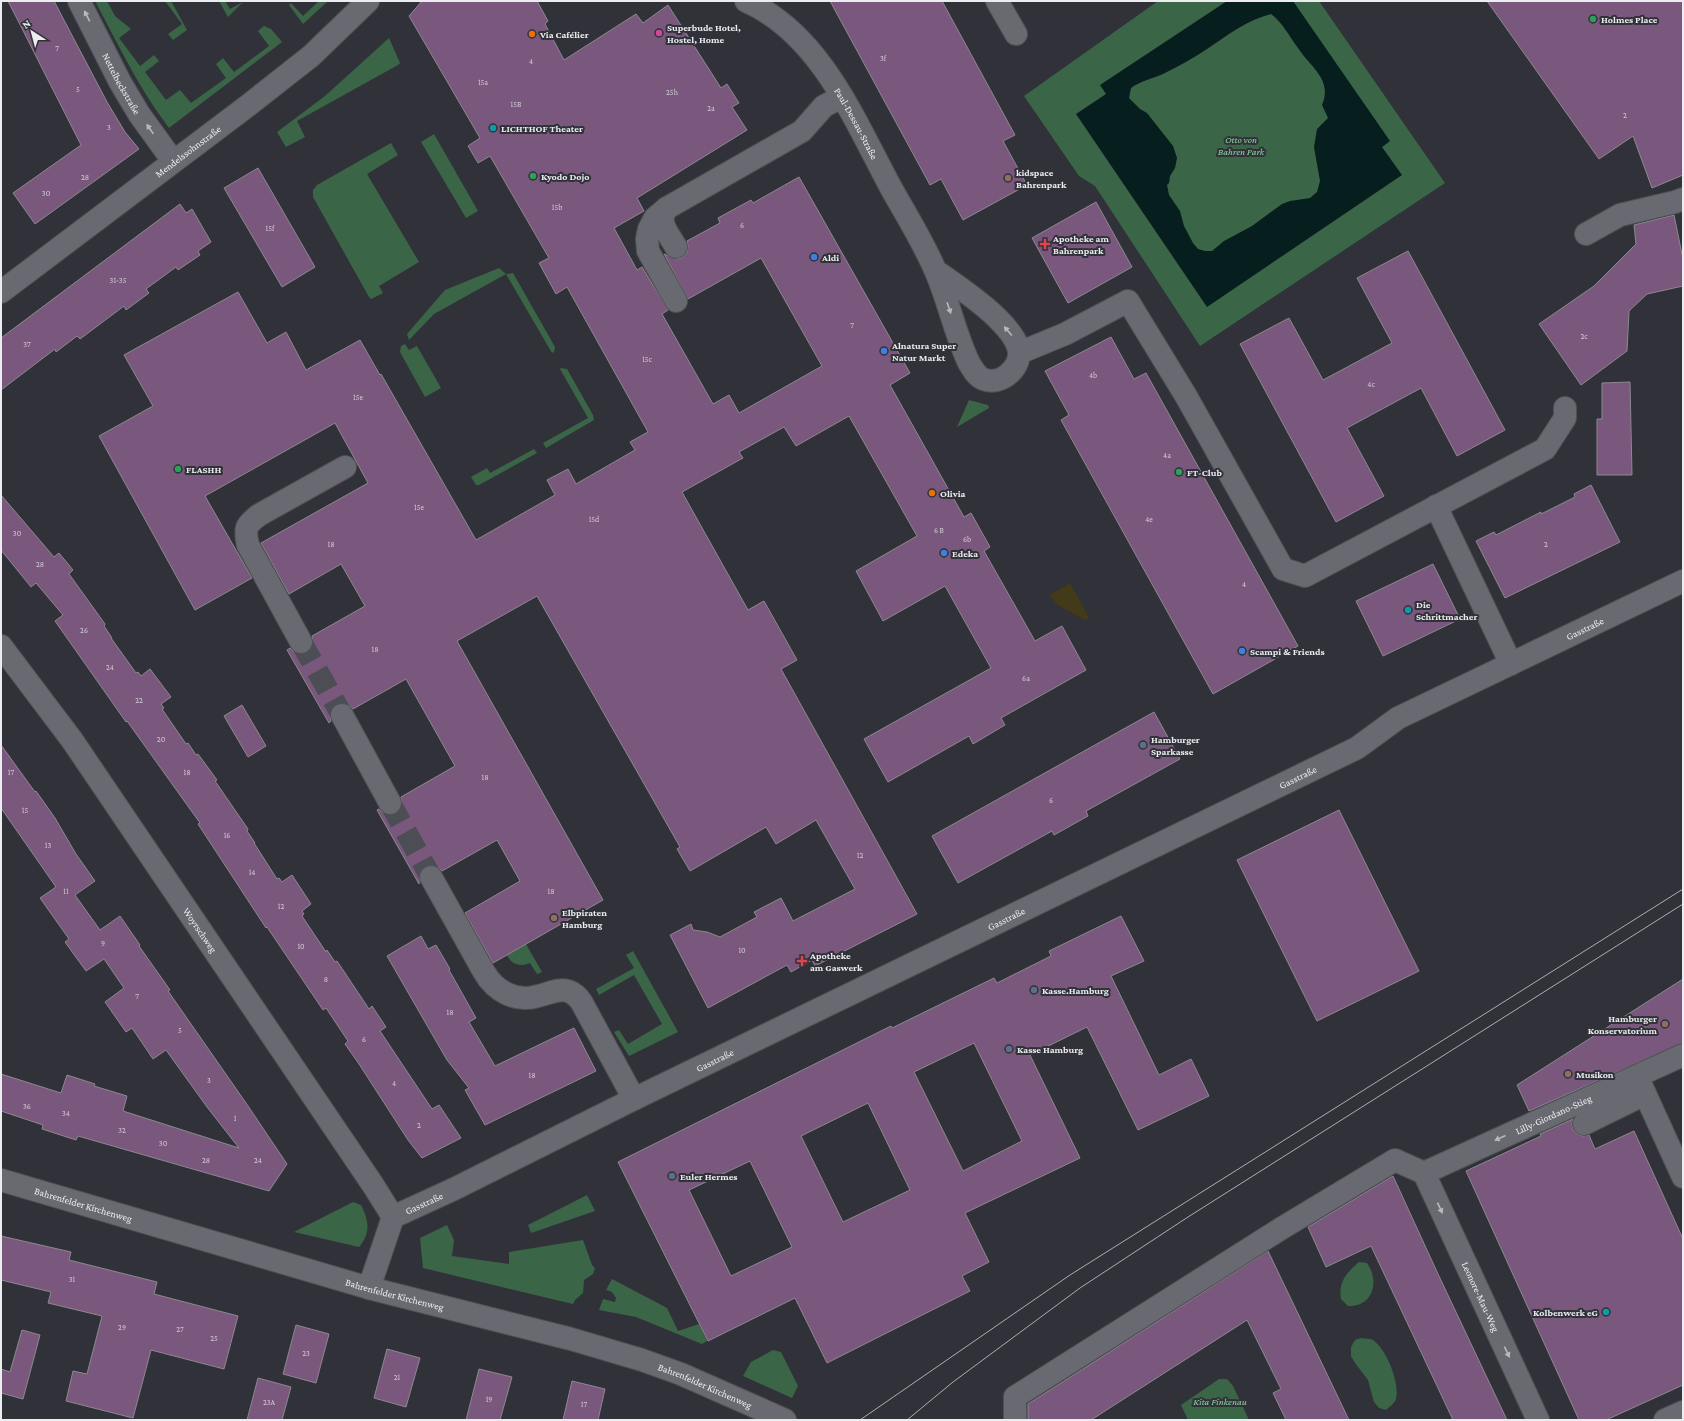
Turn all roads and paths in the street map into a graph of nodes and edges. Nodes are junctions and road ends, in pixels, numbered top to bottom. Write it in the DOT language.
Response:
graph roads {
  1 [pos="79,1"];
  2 [pos="368,1"];
  3 [pos="746,1"];
  4 [pos="997,1"];
  5 [pos="1016,34"];
  6 [pos="842,97"];
  7 [pos="173,160"];
  8 [pos="1683,199"];
  9 [pos="667,208"];
  10 [pos="1586,234"];
  11 [pos="676,247"];
  12 [pos="936,271"];
  13 [pos="1,292"];
  14 [pos="676,301"];
  15 [pos="1019,353"];
  16 [pos="1565,408"];
  17 [pos="345,467"];
  18 [pos="1436,506"];
  19 [pos="1683,581"];
  20 [pos="301,642"];
  21 [pos="1,646"];
  22 [pos="1511,664"];
  23 [pos="342,715"];
  24 [pos="390,803"];
  25 [pos="431,877"];
  26 [pos="1683,1055"];
  27 [pos="1641,1085"];
  28 [pos="634,1099"];
  29 [pos="1584,1124"];
  30 [pos="1424,1173"];
  31 [pos="1683,1177"];
  32 [pos="1,1180"];
  33 [pos="393,1217"];
  34 [pos="369,1288"];
  35 [pos="1683,1412"];
  36 [pos="785,1420"];
  37 [pos="1015,1420"];
  38 [pos="1538,1420"];
  39 [pos="1665,1420"];
  7 -- 1 [label="street, Nettelbeckstraße, one-way"];
  2 -- 7 [label="street, Mendelssohnstraße"];
  3 -- 6 [label="street, Paul-Dessau-Straße"];
  4 -- 5 [label="street"];
  6 -- 9 [label="street"];
  6 -- 12 [label="street, Paul-Dessau-Straße"];
  7 -- 13 [label="street, Mendelssohnstraße"];
  8 -- 10 [label="street"];
  9 -- 11 [label="street"];
  9 -- 14 [label="street"];
  15 -- 12 [label="street, Paul-Dessau-Straße, one-way"];
  12 -- 15 [label="street, Paul-Dessau-Straße, one-way"];
  15 -- 18 [label="street"];
  16 -- 18 [label="street"];
  17 -- 20 [label="street"];
  18 -- 22 [label="street"];
  19 -- 22 [label="street, Gasstraße"];
  21 -- 33 [label="street, Woyrschweg"];
  22 -- 28 [label="street, Gasstraße"];
  23 -- 24 [label="street"];
  25 -- 28 [label="street"];
  26 -- 27 [label="street, Lilly-Giordano-Stieg"];
  27 -- 29 [label="street"];
  27 -- 30 [label="street, Lilly-Giordano-Stieg, one-way"];
  27 -- 31 [label="street"];
  28 -- 33 [label="street, Gasstraße"];
  30 -- 37 [label="street"];
  30 -- 38 [label="street, Leonore-Mau-Weg, one-way"];
  32 -- 34 [label="street, Bahrenfelder Kirchenweg"];
  33 -- 34 [label="street, Gasstraße"];
  34 -- 36 [label="street, Bahrenfelder Kirchenweg"];
  35 -- 39 [label="street"];
}
